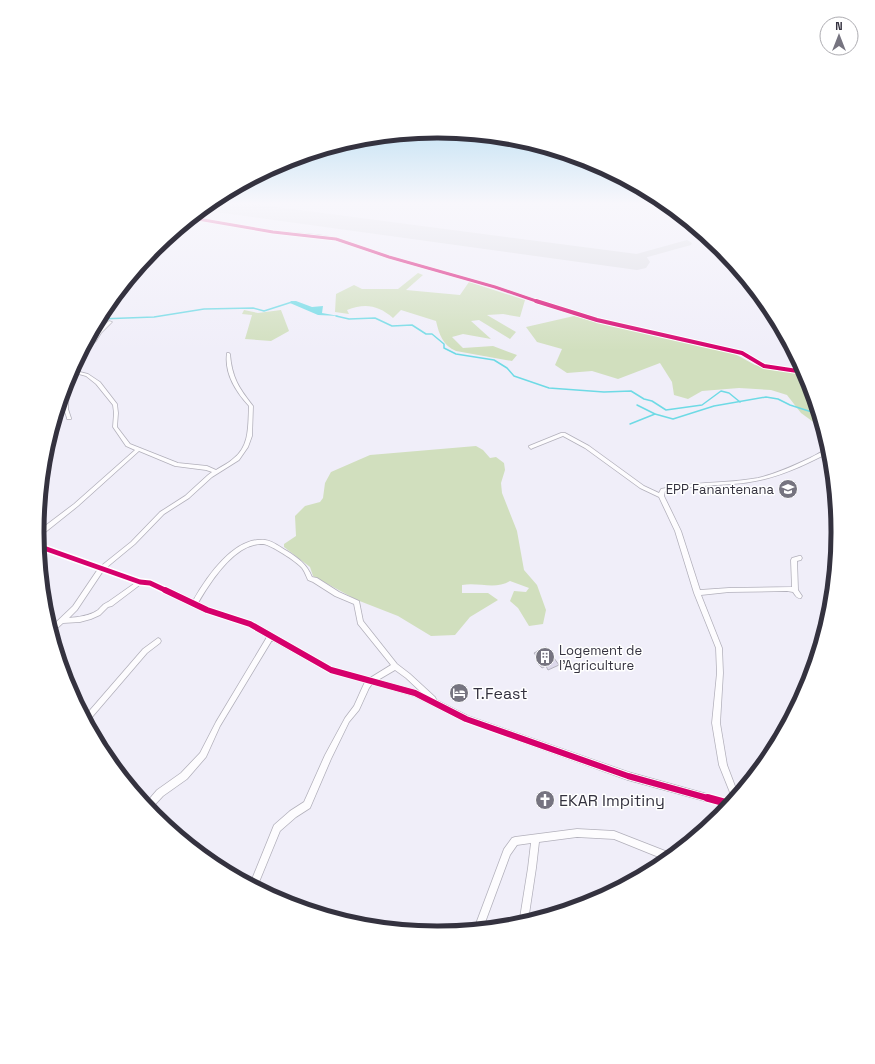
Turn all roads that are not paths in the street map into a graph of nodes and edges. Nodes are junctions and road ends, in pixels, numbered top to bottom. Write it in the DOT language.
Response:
graph roads {
  1 [pos="373,252"];
  2 [pos="110,322"];
  3 [pos="94,341"];
  4 [pos="228,354"];
  5 [pos="796,371"];
  6 [pos="78,373"];
  7 [pos="66,402"];
  8 [pos="69,418"];
  9 [pos="531,447"];
  10 [pos="139,449"];
  11 [pos="823,453"];
  12 [pos="216,472"];
  13 [pos="661,496"];
  14 [pos="44,529"];
  15 [pos="45,548"];
  16 [pos="799,558"];
  17 [pos="102,568"];
  18 [pos="140,582"];
  19 [pos="795,590"];
  20 [pos="697,593"];
  21 [pos="799,596"];
  22 [pos="194,604"];
  23 [pos="61,621"];
  24 [pos="56,626"];
  25 [pos="270,636"];
  26 [pos="158,641"];
  27 [pos="396,666"];
  28 [pos="372,680"];
  29 [pos="437,703"];
  30 [pos="90,715"];
  31 [pos="734,790"];
  32 [pos="152,802"];
  33 [pos="723,802"];
  34 [pos="535,839"];
  35 [pos="663,854"];
  36 [pos="255,881"];
  37 [pos="524,916"];
  38 [pos="480,923"];
  1 -- 5 [label="street"];
  2 -- 3 [label="street"];
  4 -- 12 [label="street"];
  6 -- 10 [label="street"];
  7 -- 8 [label="street"];
  9 -- 13 [label="street"];
  10 -- 12 [label="street"];
  10 -- 14 [label="street"];
  11 -- 13 [label="street"];
  12 -- 17 [label="street"];
  13 -- 20 [label="street"];
  15 -- 17 [label="street"];
  16 -- 19 [label="street"];
  17 -- 18 [label="street"];
  17 -- 23 [label="street"];
  18 -- 22 [label="street"];
  18 -- 23 [label="street"];
  19 -- 20 [label="street"];
  19 -- 21 [label="street"];
  20 -- 31 [label="street"];
  22 -- 25 [label="street"];
  22 -- 27 [label="street"];
  23 -- 24 [label="street"];
  25 -- 28 [label="street"];
  25 -- 32 [label="street"];
  26 -- 30 [label="street"];
  27 -- 28 [label="street"];
  27 -- 29 [label="street"];
  28 -- 29 [label="street"];
  28 -- 36 [label="street"];
  29 -- 33 [label="street"];
  34 -- 35 [label="street"];
  34 -- 37 [label="street"];
  34 -- 38 [label="street"];
}
